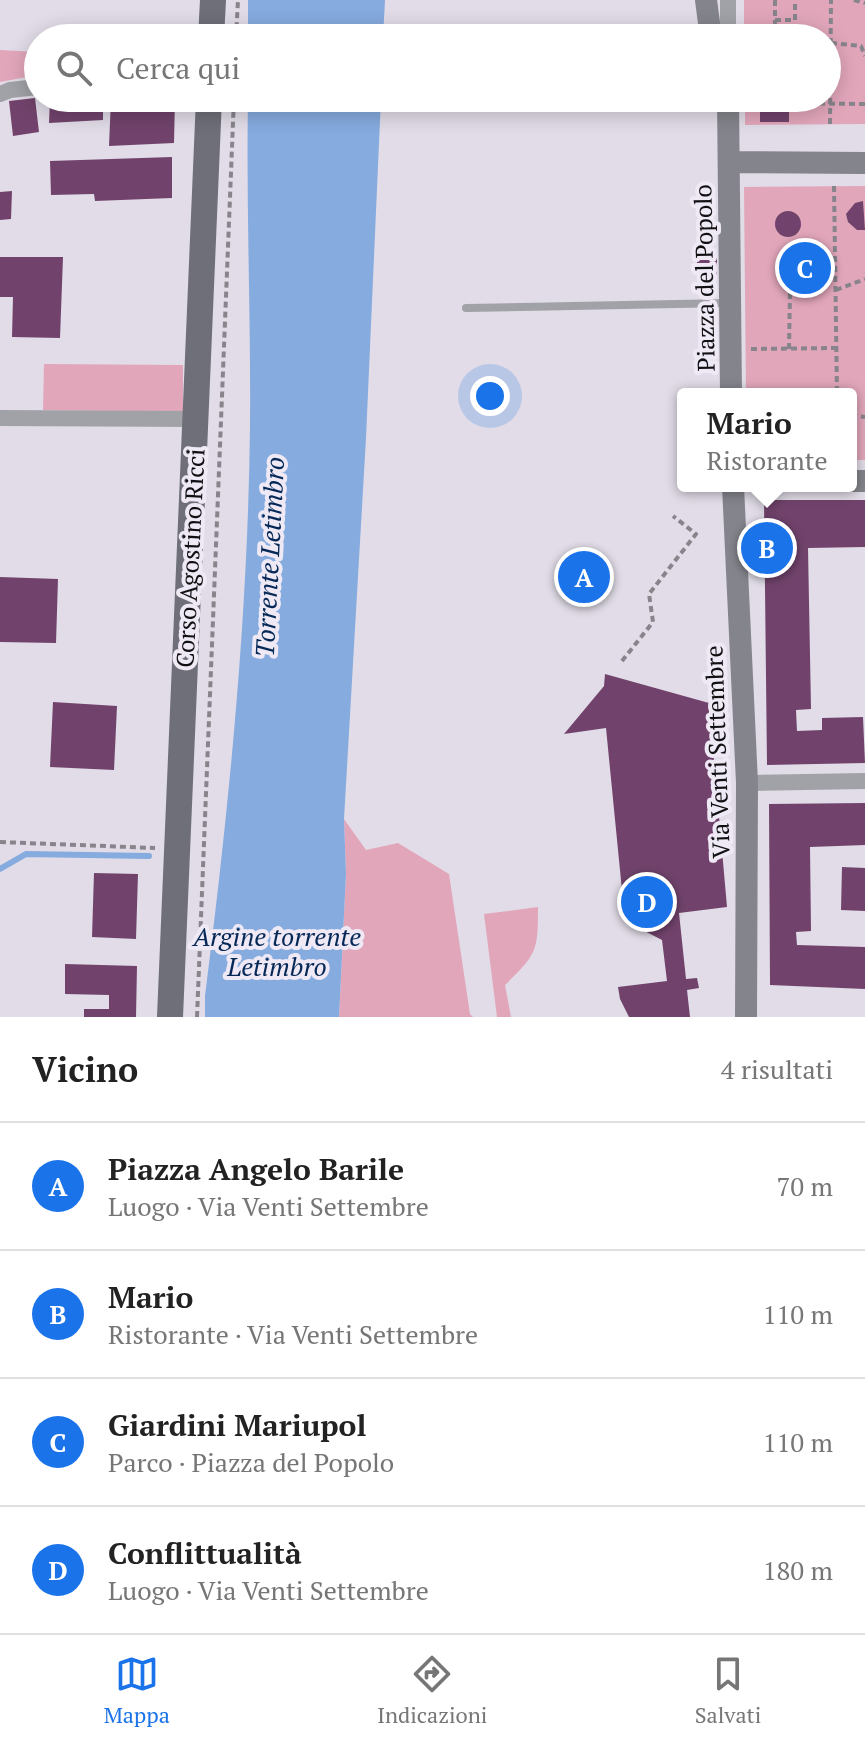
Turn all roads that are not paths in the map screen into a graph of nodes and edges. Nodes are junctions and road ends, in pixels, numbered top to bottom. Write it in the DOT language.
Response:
graph roads {
  1 [pos="213,0"];
  2 [pos="706,0"];
  3 [pos="728,0"];
  4 [pos="212,24"];
  5 [pos="709,24"];
  6 [pos="728,24"];
  7 [pos="24,88"];
  8 [pos="0,94"];
  9 [pos="208,112"];
  10 [pos="729,112"];
  11 [pos="729,162"];
  12 [pos="865,163"];
  13 [pos="730,303"];
  14 [pos="466,308"];
  15 [pos="731,388"];
  16 [pos="0,418"];
  17 [pos="196,419"];
  18 [pos="733,492"];
  19 [pos="865,781"];
  20 [pos="747,783"];
  21 [pos="170,1017"];
  22 [pos="746,1017"];
  1 -- 4 [label="main road"];
  2 -- 5 [label="street"];
  3 -- 6 [label="street"];
  7 -- 8 [label="street"];
  9 -- 17 [label="main road, Corso Agostino Ricci"];
  10 -- 11 [label="street, Piazza del Popolo"];
  11 -- 12 [label="street, Piazza del Popolo"];
  11 -- 13 [label="street, Piazza del Popolo"];
  13 -- 14 [label="lane"];
  13 -- 15 [label="street, Piazza del Popolo"];
  16 -- 17 [label="street"];
  17 -- 21 [label="main road, Corso Agostino Ricci"];
  18 -- 20 [label="street, Via Venti Settembre"];
  19 -- 20 [label="street"];
  20 -- 22 [label="street, Via Venti Settembre"];
}
